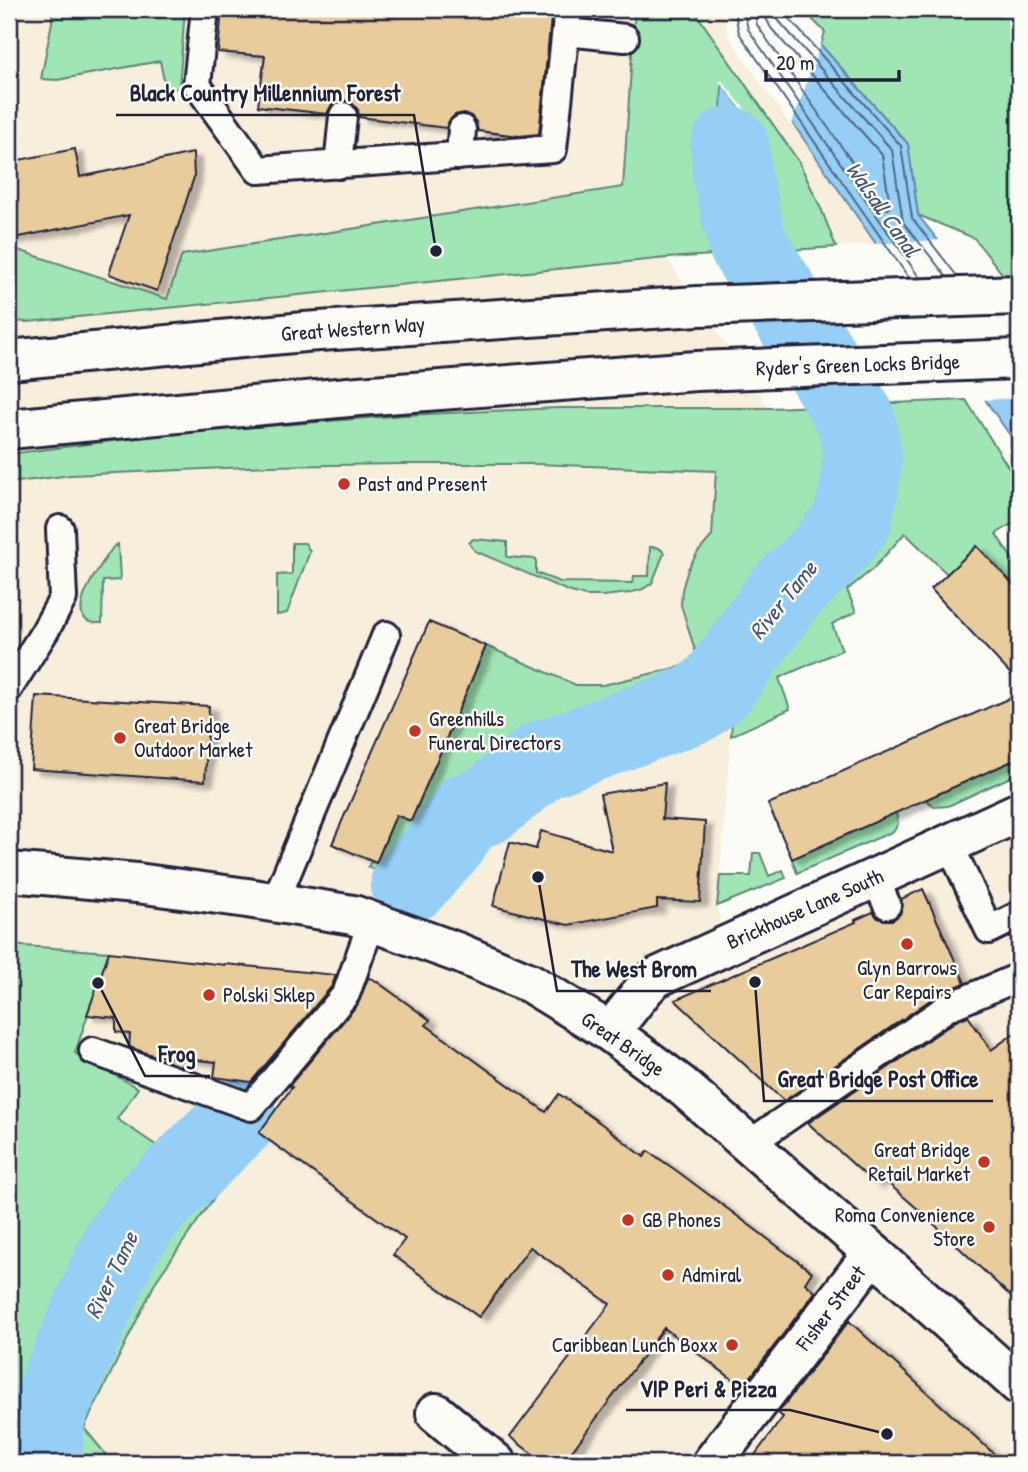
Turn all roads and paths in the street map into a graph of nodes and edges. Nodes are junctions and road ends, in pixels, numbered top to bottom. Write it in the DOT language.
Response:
graph roads {
  1 [pos="205,9"];
  2 [pos="567,20"];
  3 [pos="625,38"];
  4 [pos="343,116"];
  5 [pos="462,130"];
  6 [pos="460,156"];
  7 [pos="338,165"];
  8 [pos="1019,295"];
  9 [pos="1019,359"];
  10 [pos="9,360"];
  11 [pos="9,429"];
  12 [pos="60,529"];
  13 [pos="386,635"];
  14 [pos="9,688"];
  15 [pos="1019,812"];
  16 [pos="949,843"];
  17 [pos="9,873"];
  18 [pos="275,902"];
  19 [pos="1019,915"];
  20 [pos="372,921"];
  21 [pos="1019,977"];
  22 [pos="610,1032"];
  23 [pos="93,1051"];
  24 [pos="749,1144"];
  25 [pos="873,1253"];
  26 [pos="1019,1385"];
  27 [pos="436,1413"];
  28 [pos="496,1463"];
  29 [pos="712,1463"];
  1 -- 7 [label="lane"];
  2 -- 3 [label="lane"];
  2 -- 6 [label="lane"];
  4 -- 7 [label="lane"];
  5 -- 6 [label="lane"];
  6 -- 7 [label="lane"];
  8 -- 10 [label="main road, Great Western Way"];
  9 -- 11 [label="main road, Ryder's Green Locks Bridge"];
  12 -- 14 [label="lane"];
  13 -- 18 [label="lane"];
  15 -- 16 [label="main road, Brickhouse Lane South"];
  16 -- 19 [label="lane"];
  16 -- 22 [label="main road, Brickhouse Lane South"];
  17 -- 18 [label="main road, Great Bridge"];
  18 -- 20 [label="main road, Great Bridge"];
  20 -- 22 [label="main road, Great Bridge"];
  20 -- 23 [label="lane"];
  21 -- 24 [label="lane"];
  22 -- 24 [label="main road, Great Bridge"];
  24 -- 25 [label="main road, Great Bridge"];
  25 -- 26 [label="main road, Great Bridge"];
  25 -- 29 [label="main road, Fisher Street"];
  27 -- 28 [label="main road"];
}
